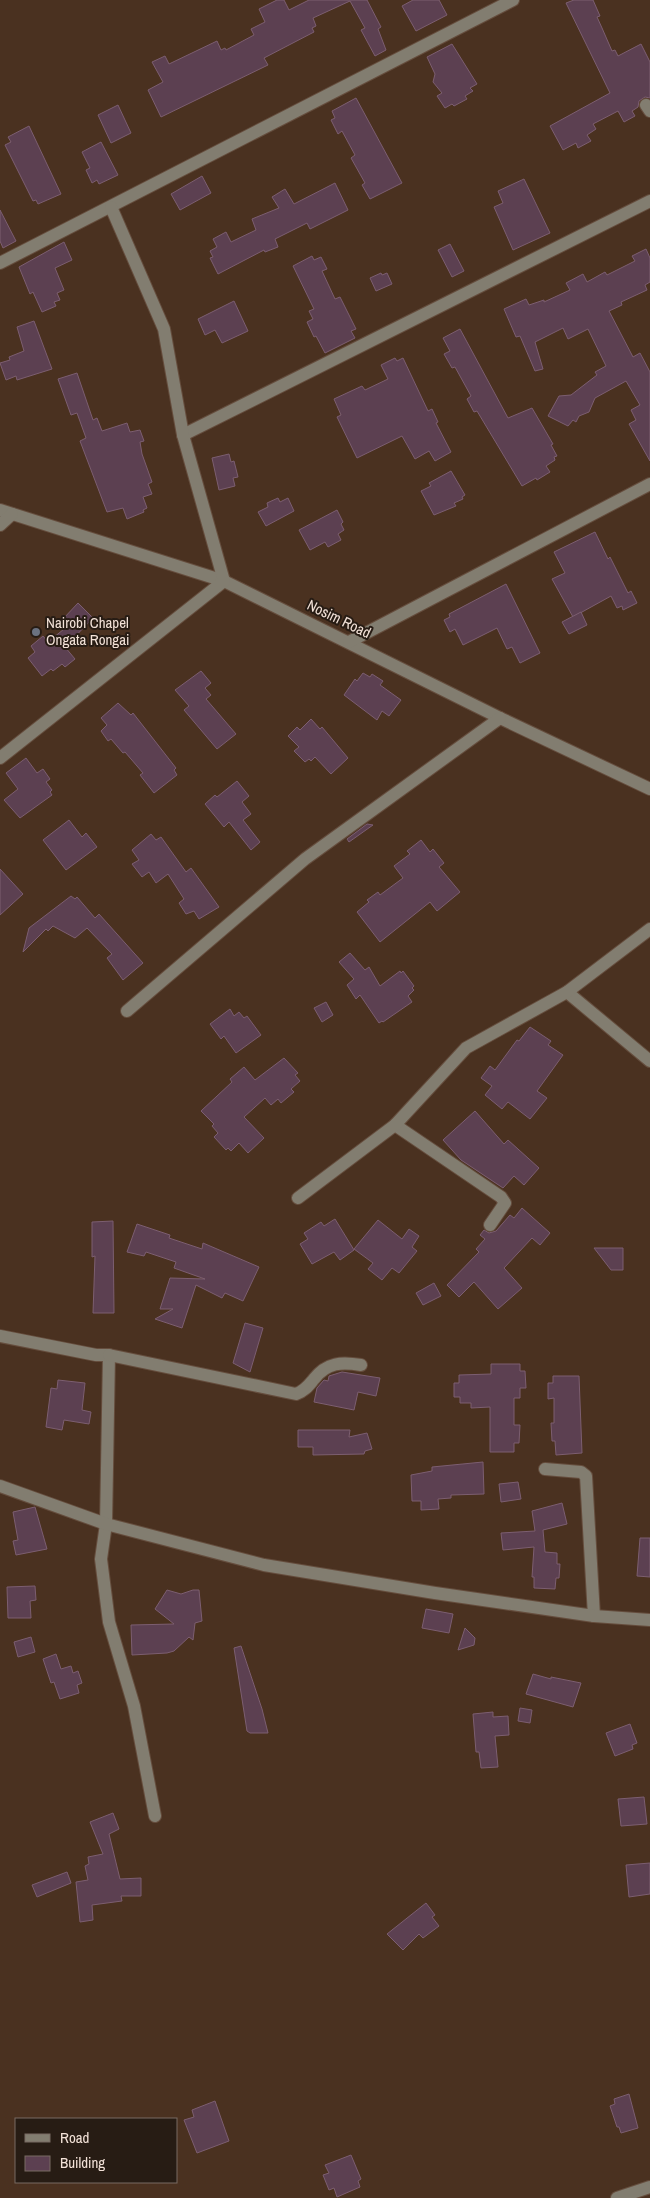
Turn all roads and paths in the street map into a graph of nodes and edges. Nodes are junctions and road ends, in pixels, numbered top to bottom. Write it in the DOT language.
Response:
graph roads {
  1 [pos="513,0"];
  2 [pos="650,201"];
  3 [pos="111,207"];
  4 [pos="0,263"];
  5 [pos="183,435"];
  6 [pos="650,484"];
  7 [pos="6,512"];
  8 [pos="0,525"];
  9 [pos="224,581"];
  10 [pos="349,642"];
  11 [pos="500,718"];
  12 [pos="0,758"];
  13 [pos="650,789"];
  14 [pos="650,929"];
  15 [pos="567,992"];
  16 [pos="127,1011"];
  17 [pos="650,1062"];
  18 [pos="395,1124"];
  19 [pos="298,1198"];
  20 [pos="490,1225"];
  21 [pos="0,1336"];
  22 [pos="109,1355"];
  23 [pos="361,1365"];
  24 [pos="545,1469"];
  25 [pos="0,1486"];
  26 [pos="106,1524"];
  27 [pos="594,1616"];
  28 [pos="650,1620"];
  29 [pos="155,1816"];
  30 [pos="650,2187"];
  31 [pos="617,2198"];
  1 -- 3 [label="street"];
  2 -- 5 [label="street"];
  3 -- 4 [label="street"];
  3 -- 5 [label="street"];
  5 -- 9 [label="street"];
  6 -- 10 [label="street"];
  7 -- 8 [label="street"];
  7 -- 9 [label="street, Nosim Road"];
  9 -- 10 [label="street, Nosim Road"];
  9 -- 12 [label="street"];
  10 -- 11 [label="street, Nosim Road"];
  11 -- 13 [label="street, Nosim Road"];
  11 -- 16 [label="street"];
  14 -- 15 [label="street"];
  15 -- 17 [label="street"];
  15 -- 18 [label="street"];
  18 -- 19 [label="street"];
  18 -- 20 [label="street"];
  21 -- 22 [label="street"];
  22 -- 23 [label="street"];
  22 -- 26 [label="street"];
  24 -- 27 [label="street"];
  25 -- 26 [label="street"];
  26 -- 27 [label="street"];
  26 -- 29 [label="street"];
  27 -- 28 [label="street"];
  30 -- 31 [label="street"];
}
